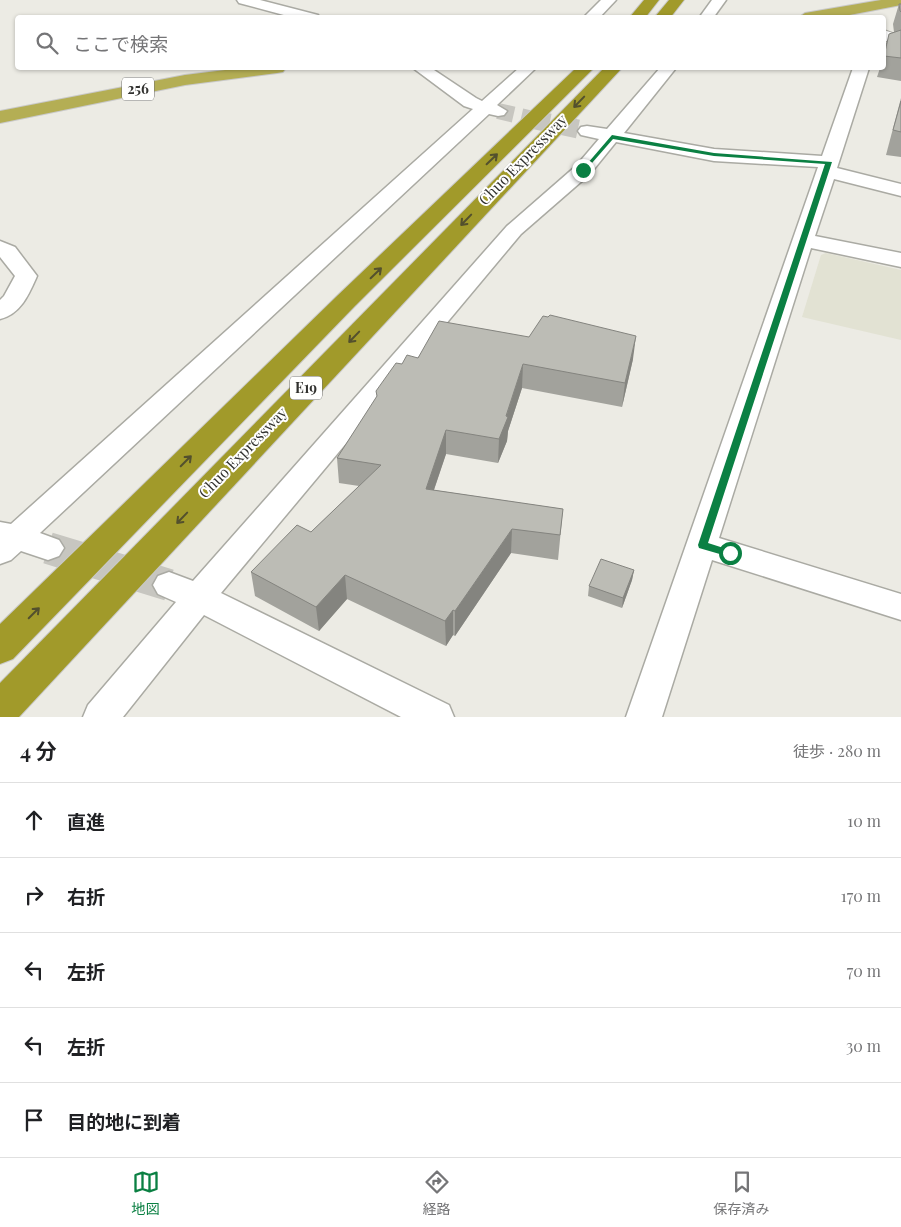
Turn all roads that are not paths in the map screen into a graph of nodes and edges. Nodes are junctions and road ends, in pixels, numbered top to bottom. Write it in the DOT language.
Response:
graph roads {
  1 [pos="244,0"];
  2 [pos="609,0"];
  3 [pos="652,0"];
  4 [pos="677,0"];
  5 [pos="719,0"];
  6 [pos="901,1"];
  7 [pos="302,15"];
  8 [pos="593,15"];
  9 [pos="639,15"];
  10 [pos="664,15"];
  11 [pos="708,15"];
  12 [pos="834,15"];
  13 [pos="886,36"];
  14 [pos="901,42"];
  15 [pos="886,49"];
  16 [pos="262,70"];
  17 [pos="424,70"];
  18 [pos="526,70"];
  19 [pos="583,70"];
  20 [pos="611,70"];
  21 [pos="666,70"];
  22 [pos="860,70"];
  23 [pos="492,108"];
  24 [pos="0,116"];
  25 [pos="600,134"];
  26 [pos="827,167"];
  27 [pos="901,190"];
  28 [pos="802,240"];
  29 [pos="0,247"];
  30 [pos="901,260"];
  31 [pos="0,312"];
  32 [pos="5,540"];
  33 [pos="703,545"];
  34 [pos="48,548"];
  35 [pos="184,591"];
  36 [pos="901,607"];
  37 [pos="0,648"];
  38 [pos="0,710"];
  39 [pos="101,717"];
  40 [pos="436,717"];
  41 [pos="644,717"];
  1 -- 7 [label="street"];
  2 -- 8 [label="street"];
  3 -- 9 [label="highway"];
  4 -- 10 [label="highway"];
  5 -- 11 [label="street"];
  6 -- 12 [label="highway"];
  13 -- 14 [label="street"];
  14 -- 15 [label="street"];
  16 -- 24 [label="highway, 256"];
  17 -- 23 [label="street"];
  18 -- 23 [label="street"];
  37 -- 19 [label="highway, Chuo Expressway / E19, one-way"];
  20 -- 38 [label="highway, Chuo Expressway / E19, one-way"];
  21 -- 25 [label="street"];
  22 -- 26 [label="street"];
  23 -- 32 [label="street"];
  25 -- 26 [label="street"];
  25 -- 35 [label="street"];
  26 -- 27 [label="street"];
  26 -- 28 [label="street"];
  28 -- 30 [label="street"];
  28 -- 33 [label="street"];
  29 -- 31 [label="street"];
  32 -- 34 [label="street"];
  33 -- 36 [label="street"];
  33 -- 41 [label="street"];
  35 -- 39 [label="street"];
  35 -- 40 [label="street"];
}
